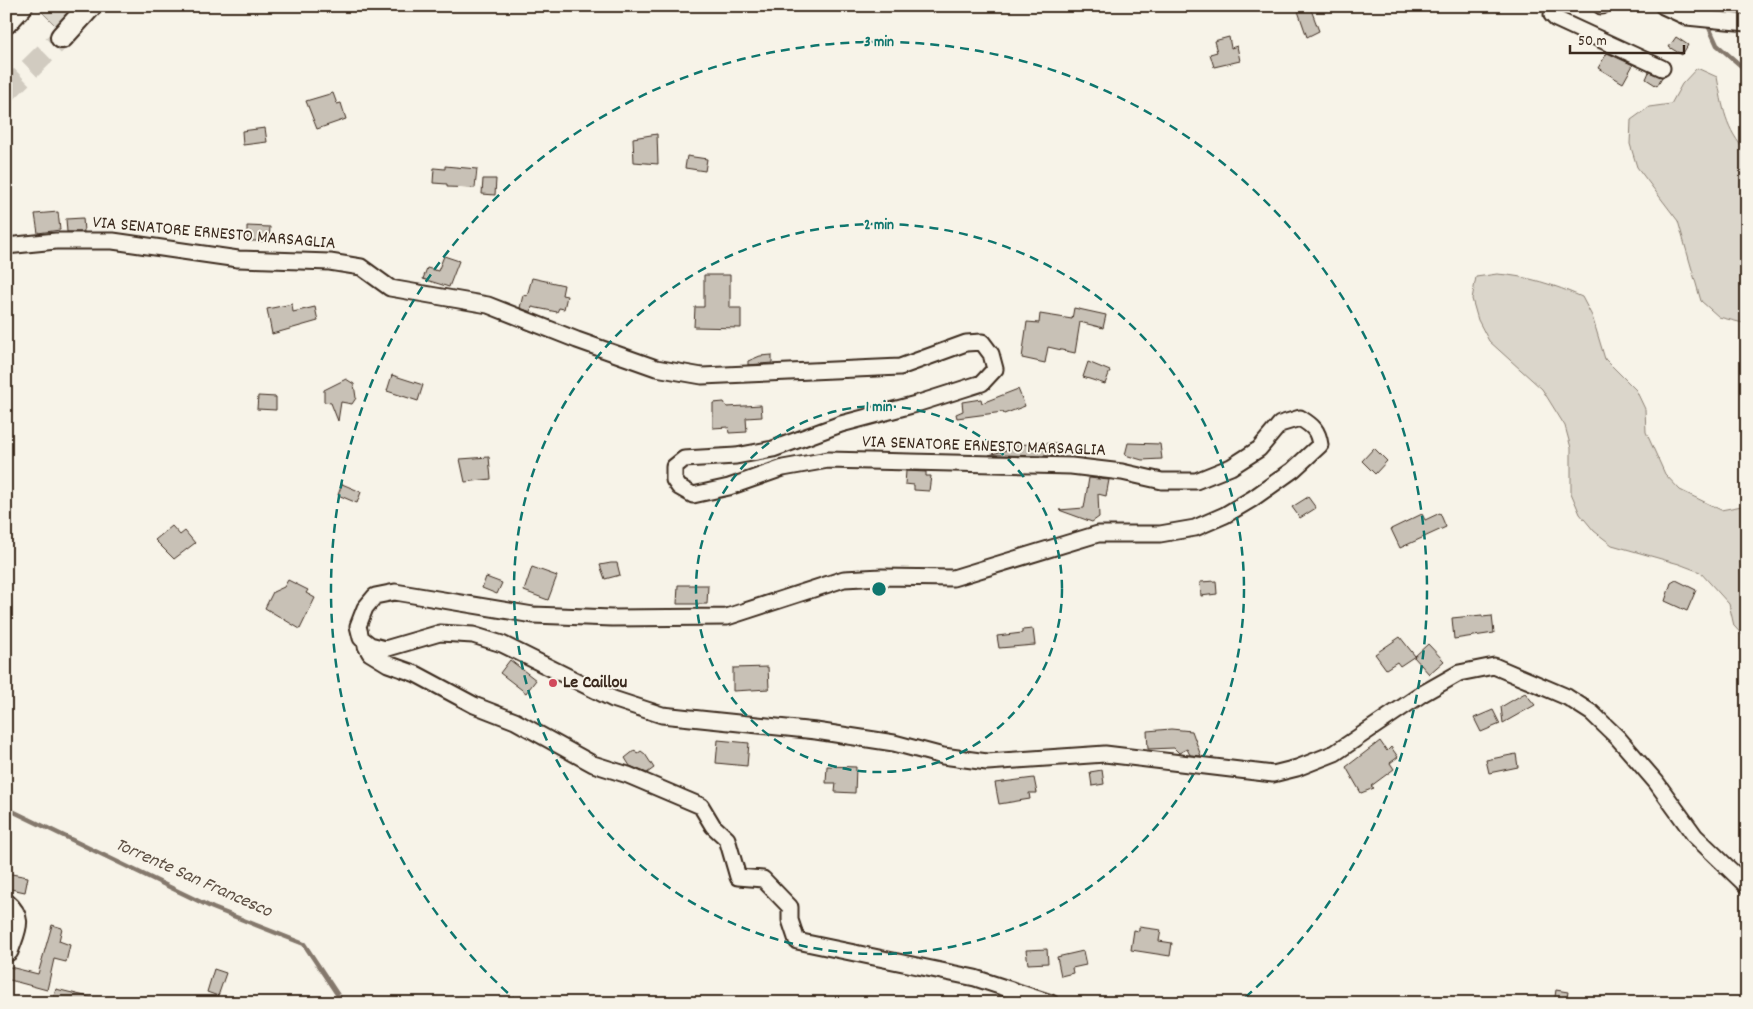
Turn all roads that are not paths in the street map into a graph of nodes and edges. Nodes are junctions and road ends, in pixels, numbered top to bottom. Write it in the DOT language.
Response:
graph roads {
  1 [pos="21,6"];
  2 [pos="90,6"];
  3 [pos="1553,6"];
  4 [pos="1664,6"];
  5 [pos="6,22"];
  6 [pos="1746,23"];
  7 [pos="62,37"];
  8 [pos="1662,68"];
  9 [pos="6,246"];
  10 [pos="361,638"];
  11 [pos="1747,886"];
  12 [pos="6,901"];
  13 [pos="6,954"];
  14 [pos="1051,1003"];
  1 -- 5 [label="highway"];
  2 -- 7 [label="highway"];
  3 -- 8 [label="street"];
  4 -- 6 [label="street"];
  9 -- 10 [label="street, VIA SENATORE ERNESTO MARSAGLIA"];
  10 -- 11 [label="street"];
  10 -- 14 [label="street"];
  12 -- 13 [label="street"];
}
